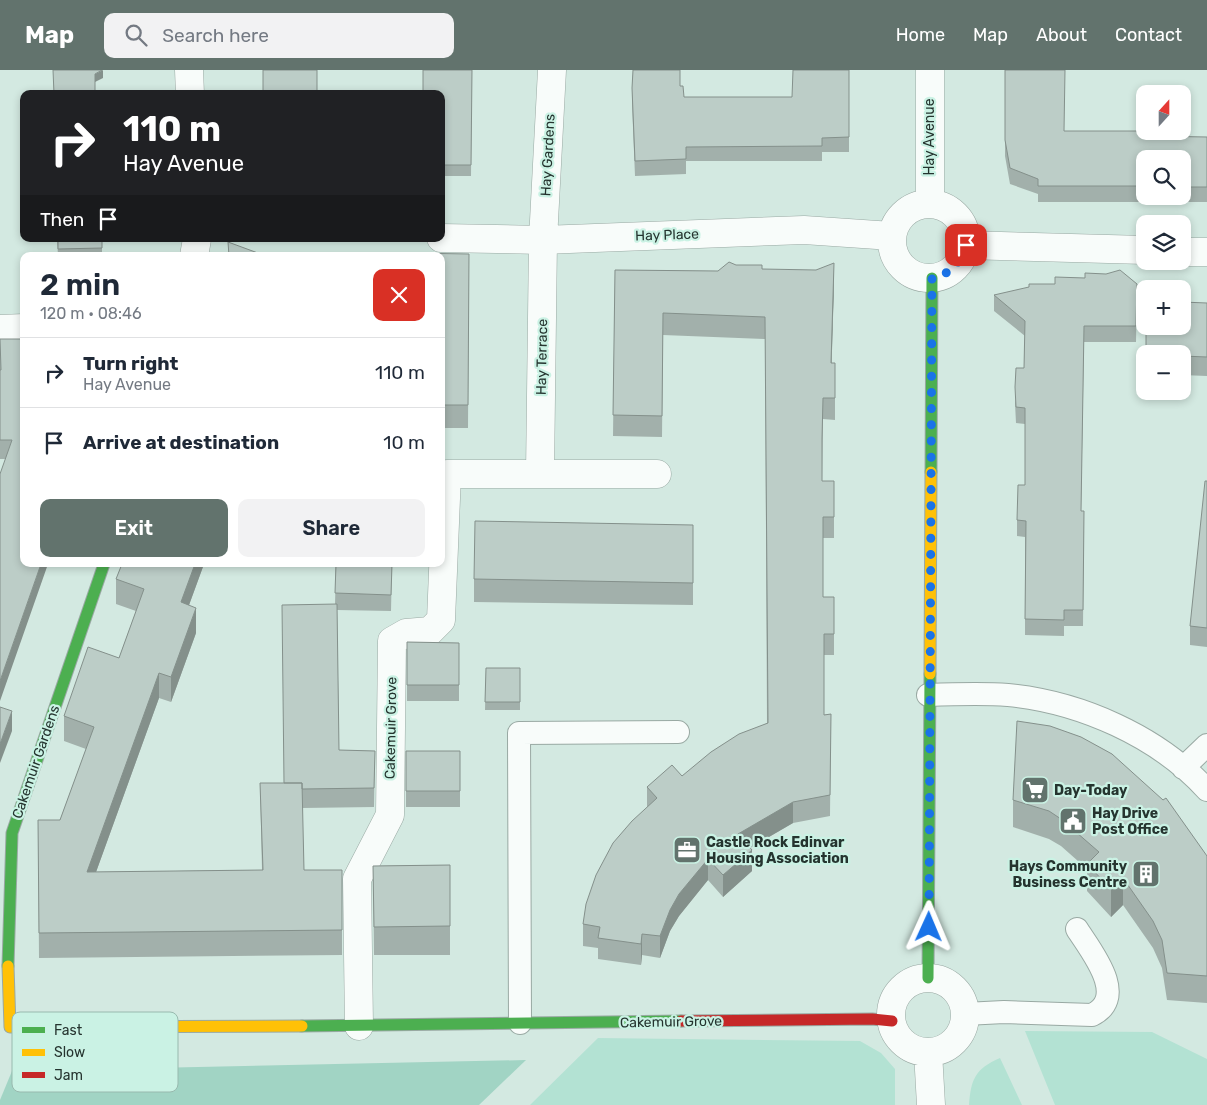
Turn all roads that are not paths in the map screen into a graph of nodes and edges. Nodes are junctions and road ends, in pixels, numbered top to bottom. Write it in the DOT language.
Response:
graph roads {
  1 [pos="189,70"];
  2 [pos="552,70"];
  3 [pos="930,70"];
  4 [pos="190,90"];
  5 [pos="930,204"];
  6 [pos="892,236"];
  7 [pos="445,238"];
  8 [pos="543,240"];
  9 [pos="966,245"];
  10 [pos="1136,250"];
  11 [pos="1191,252"];
  12 [pos="1207,252"];
  13 [pos="932,278"];
  14 [pos="20,328"];
  15 [pos="0,329"];
  16 [pos="540,474"];
  17 [pos="657,474"];
  18 [pos="445,523"];
  19 [pos="103,567"];
  20 [pos="443,567"];
  21 [pos="928,695"];
  22 [pos="678,732"];
  23 [pos="1207,745"];
  24 [pos="1183,768"];
  25 [pos="1207,790"];
  26 [pos="1077,929"];
  27 [pos="928,978"];
  28 [pos="4,985"];
  29 [pos="965,1014"];
  30 [pos="892,1021"];
  31 [pos="520,1023"];
  32 [pos="360,1026"];
  33 [pos="10,1027"];
  34 [pos="178,1027"];
  35 [pos="928,1052"];
  36 [pos="931,1105"];
  1 -- 4 [label="street"];
  2 -- 8 [label="street, Hay Gardens"];
  3 -- 5 [label="street, Hay Avenue"];
  5 -- 6 [label="street"];
  5 -- 9 [label="street"];
  6 -- 8 [label="street, Hay Place"];
  6 -- 13 [label="street"];
  7 -- 8 [label="street, Hay Place"];
  8 -- 16 [label="street, Hay Terrace"];
  9 -- 10 [label="street"];
  9 -- 13 [label="street"];
  11 -- 12 [label="street"];
  13 -- 21 [label="street"];
  14 -- 15 [label="street"];
  16 -- 17 [label="street"];
  16 -- 18 [label="street, Cakemuir Grove"];
  19 -- 28 [label="street, Cakemuir Gardens"];
  20 -- 32 [label="street, Cakemuir Grove"];
  21 -- 24 [label="lane"];
  21 -- 27 [label="street"];
  22 -- 31 [label="lane"];
  23 -- 24 [label="lane"];
  24 -- 25 [label="lane"];
  26 -- 29 [label="lane"];
  27 -- 29 [label="street"];
  27 -- 30 [label="street"];
  28 -- 33 [label="street, Cakemuir Gardens"];
  29 -- 35 [label="street"];
  30 -- 31 [label="street, Cakemuir Grove"];
  30 -- 35 [label="street"];
  31 -- 32 [label="street, Cakemuir Grove"];
  32 -- 34 [label="street, Cakemuir Grove"];
  35 -- 36 [label="street"];
}
